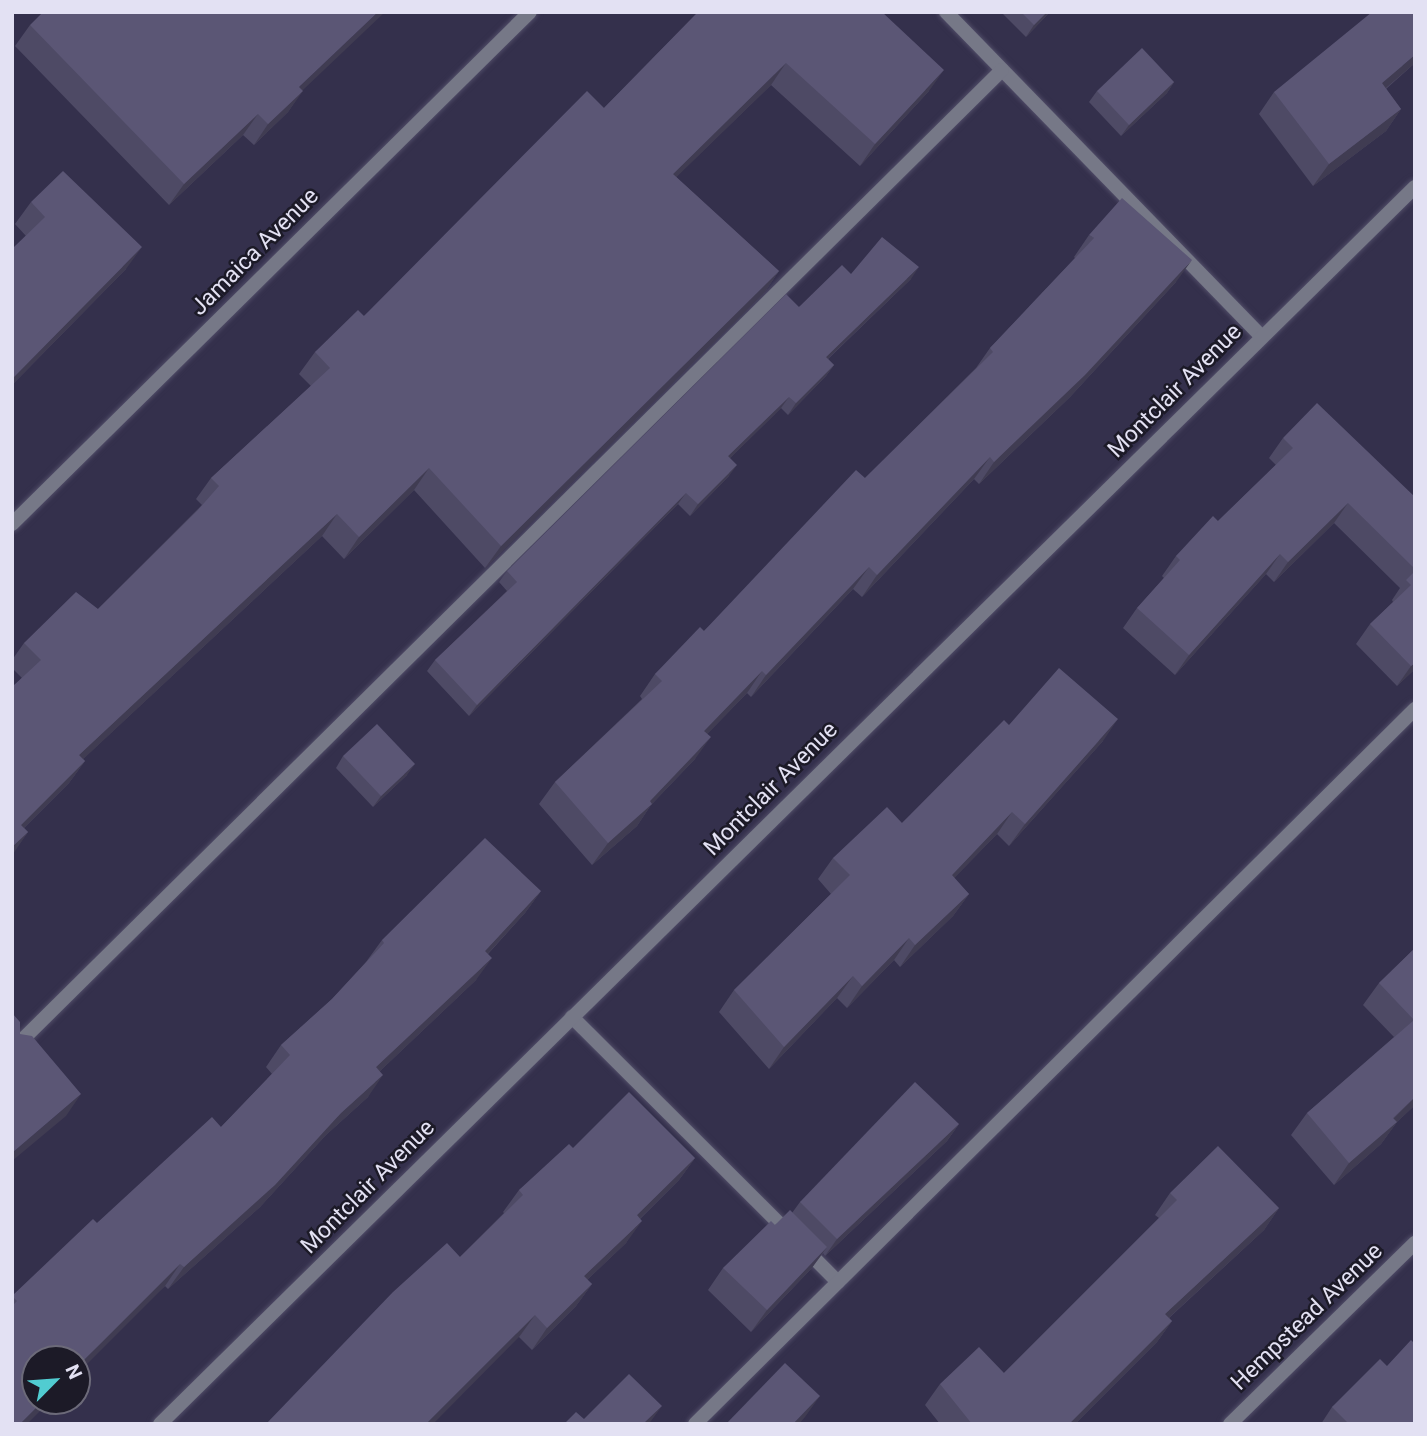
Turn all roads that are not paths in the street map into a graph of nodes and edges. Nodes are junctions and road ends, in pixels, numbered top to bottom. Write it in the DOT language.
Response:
graph roads {
  1 [pos="530,12"];
  2 [pos="946,12"];
  3 [pos="1002,70"];
  4 [pos="1415,187"];
  5 [pos="1262,337"];
  6 [pos="12,524"];
  7 [pos="1415,709"];
  8 [pos="572,1017"];
  9 [pos="12,1049"];
  10 [pos="1415,1243"];
  11 [pos="838,1282"];
  12 [pos="160,1424"];
  13 [pos="695,1424"];
  14 [pos="1230,1424"];
  1 -- 6 [label="street, Jamaica Avenue"];
  2 -- 3 [label="street"];
  3 -- 5 [label="street"];
  3 -- 9 [label="street"];
  4 -- 5 [label="street, Montclair Avenue"];
  5 -- 8 [label="street, Montclair Avenue"];
  7 -- 11 [label="street"];
  8 -- 11 [label="street"];
  8 -- 12 [label="street, Montclair Avenue"];
  10 -- 14 [label="street, Hempstead Avenue"];
  11 -- 13 [label="street"];
}
